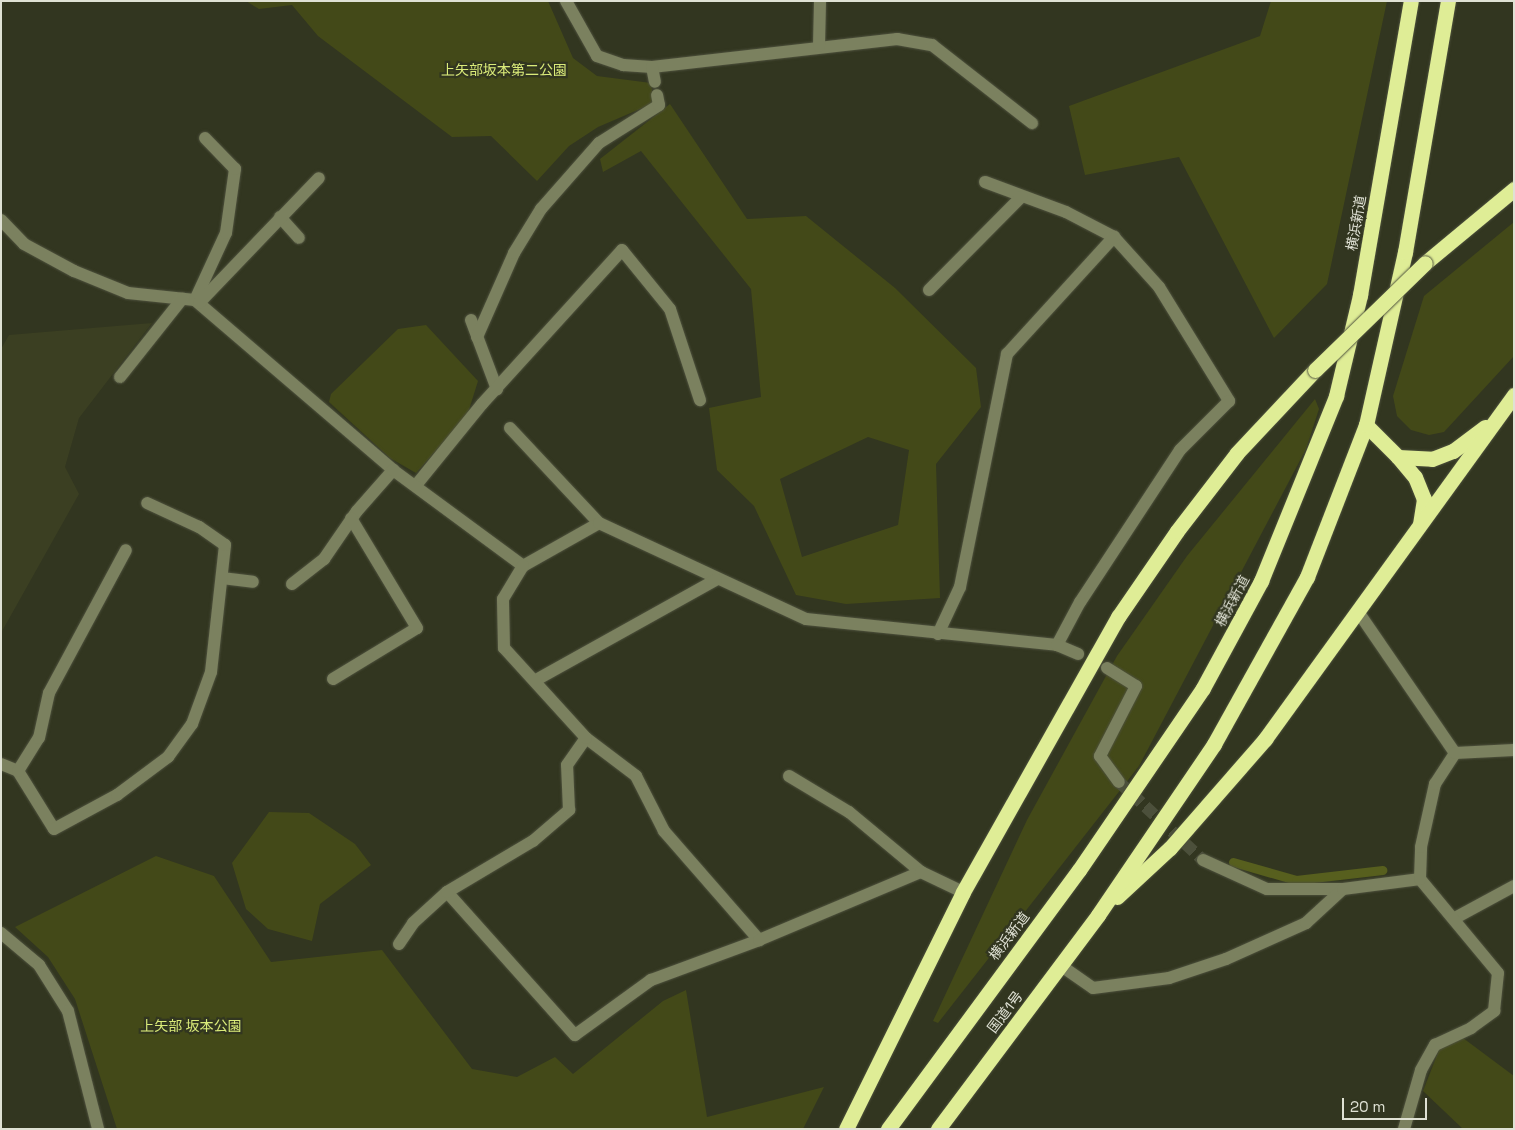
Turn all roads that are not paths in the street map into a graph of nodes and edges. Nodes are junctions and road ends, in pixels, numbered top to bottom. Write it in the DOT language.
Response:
graph roads {
  1 [pos="566,1"];
  2 [pos="820,1"];
  3 [pos="1410,1"];
  4 [pos="1448,1"];
  5 [pos="819,46"];
  6 [pos="652,68"];
  7 [pos="655,82"];
  8 [pos="657,95"];
  9 [pos="1032,123"];
  10 [pos="205,138"];
  11 [pos="318,178"];
  12 [pos="985,182"];
  13 [pos="1514,190"];
  14 [pos="1022,196"];
  15 [pos="280,217"];
  16 [pos="1,220"];
  17 [pos="1114,237"];
  18 [pos="299,238"];
  19 [pos="929,290"];
  20 [pos="192,301"];
  21 [pos="471,320"];
  22 [pos="477,337"];
  23 [pos="120,378"];
  24 [pos="496,389"];
  25 [pos="1514,395"];
  26 [pos="700,400"];
  27 [pos="1494,420"];
  28 [pos="1366,425"];
  29 [pos="510,428"];
  30 [pos="1398,457"];
  31 [pos="394,470"];
  32 [pos="418,484"];
  33 [pos="147,503"];
  34 [pos="352,518"];
  35 [pos="599,523"];
  36 [pos="1419,530"];
  37 [pos="126,550"];
  38 [pos="523,566"];
  39 [pos="222,578"];
  40 [pos="716,580"];
  41 [pos="253,582"];
  42 [pos="292,584"];
  43 [pos="1359,613"];
  44 [pos="938,634"];
  45 [pos="1057,645"];
  46 [pos="1078,654"];
  47 [pos="1107,668"];
  48 [pos="333,679"];
  49 [pos="536,680"];
  50 [pos="586,738"];
  51 [pos="1514,750"];
  52 [pos="1455,753"];
  53 [pos="1,764"];
  54 [pos="18,771"];
  55 [pos="789,776"];
  56 [pos="1119,782"];
  57 [pos="1203,860"];
  58 [pos="921,872"];
  59 [pos="1420,879"];
  60 [pos="1514,886"];
  61 [pos="1343,889"];
  62 [pos="447,892"];
  63 [pos="963,892"];
  64 [pos="1098,914"];
  65 [pos="1455,918"];
  66 [pos="1,933"];
  67 [pos="760,940"];
  68 [pos="399,944"];
  69 [pos="1060,965"];
  70 [pos="98,1129"];
  71 [pos="846,1129"];
  72 [pos="888,1129"];
  73 [pos="938,1129"];
  74 [pos="1404,1129"];
  1 -- 6 [label="street"];
  2 -- 5 [label="street"];
  3 -- 72 [label="highway, 横浜新道"];
  4 -- 28 [label="highway"];
  5 -- 6 [label="street"];
  5 -- 9 [label="street"];
  6 -- 7 [label="street"];
  8 -- 22 [label="street"];
  10 -- 20 [label="street"];
  11 -- 15 [label="street"];
  12 -- 14 [label="street"];
  13 -- 63 [label="highway, bridge"];
  14 -- 17 [label="street"];
  14 -- 19 [label="street"];
  15 -- 18 [label="street"];
  15 -- 20 [label="street"];
  16 -- 20 [label="street"];
  17 -- 44 [label="street"];
  17 -- 45 [label="street"];
  20 -- 23 [label="street"];
  20 -- 31 [label="street"];
  21 -- 22 [label="street"];
  22 -- 24 [label="street"];
  24 -- 26 [label="street"];
  24 -- 32 [label="street"];
  25 -- 27 [label="highway"];
  27 -- 30 [label="highway"];
  27 -- 36 [label="highway"];
  28 -- 30 [label="highway"];
  28 -- 64 [label="highway"];
  29 -- 35 [label="street"];
  30 -- 36 [label="highway"];
  31 -- 32 [label="street"];
  31 -- 34 [label="street"];
  32 -- 38 [label="street"];
  33 -- 39 [label="street"];
  34 -- 42 [label="street"];
  34 -- 48 [label="street"];
  35 -- 38 [label="street"];
  35 -- 40 [label="street"];
  36 -- 43 [label="highway"];
  37 -- 54 [label="street"];
  38 -- 49 [label="street"];
  39 -- 41 [label="street"];
  39 -- 54 [label="street"];
  40 -- 44 [label="street"];
  40 -- 49 [label="street"];
  43 -- 52 [label="street"];
  43 -- 64 [label="highway"];
  44 -- 45 [label="street"];
  45 -- 46 [label="street"];
  47 -- 56 [label="street"];
  49 -- 50 [label="street"];
  50 -- 62 [label="street"];
  50 -- 67 [label="street"];
  51 -- 52 [label="street"];
  52 -- 59 [label="street"];
  53 -- 54 [label="street"];
  55 -- 58 [label="street"];
  57 -- 61 [label="street"];
  58 -- 63 [label="street"];
  58 -- 67 [label="street"];
  59 -- 61 [label="street"];
  59 -- 65 [label="street"];
  60 -- 65 [label="street"];
  61 -- 69 [label="street"];
  62 -- 67 [label="street"];
  62 -- 68 [label="street"];
  63 -- 71 [label="highway"];
  64 -- 69 [label="highway, 国道1号"];
  65 -- 74 [label="street"];
  66 -- 70 [label="street"];
  69 -- 73 [label="highway, 国道1号"];
}
